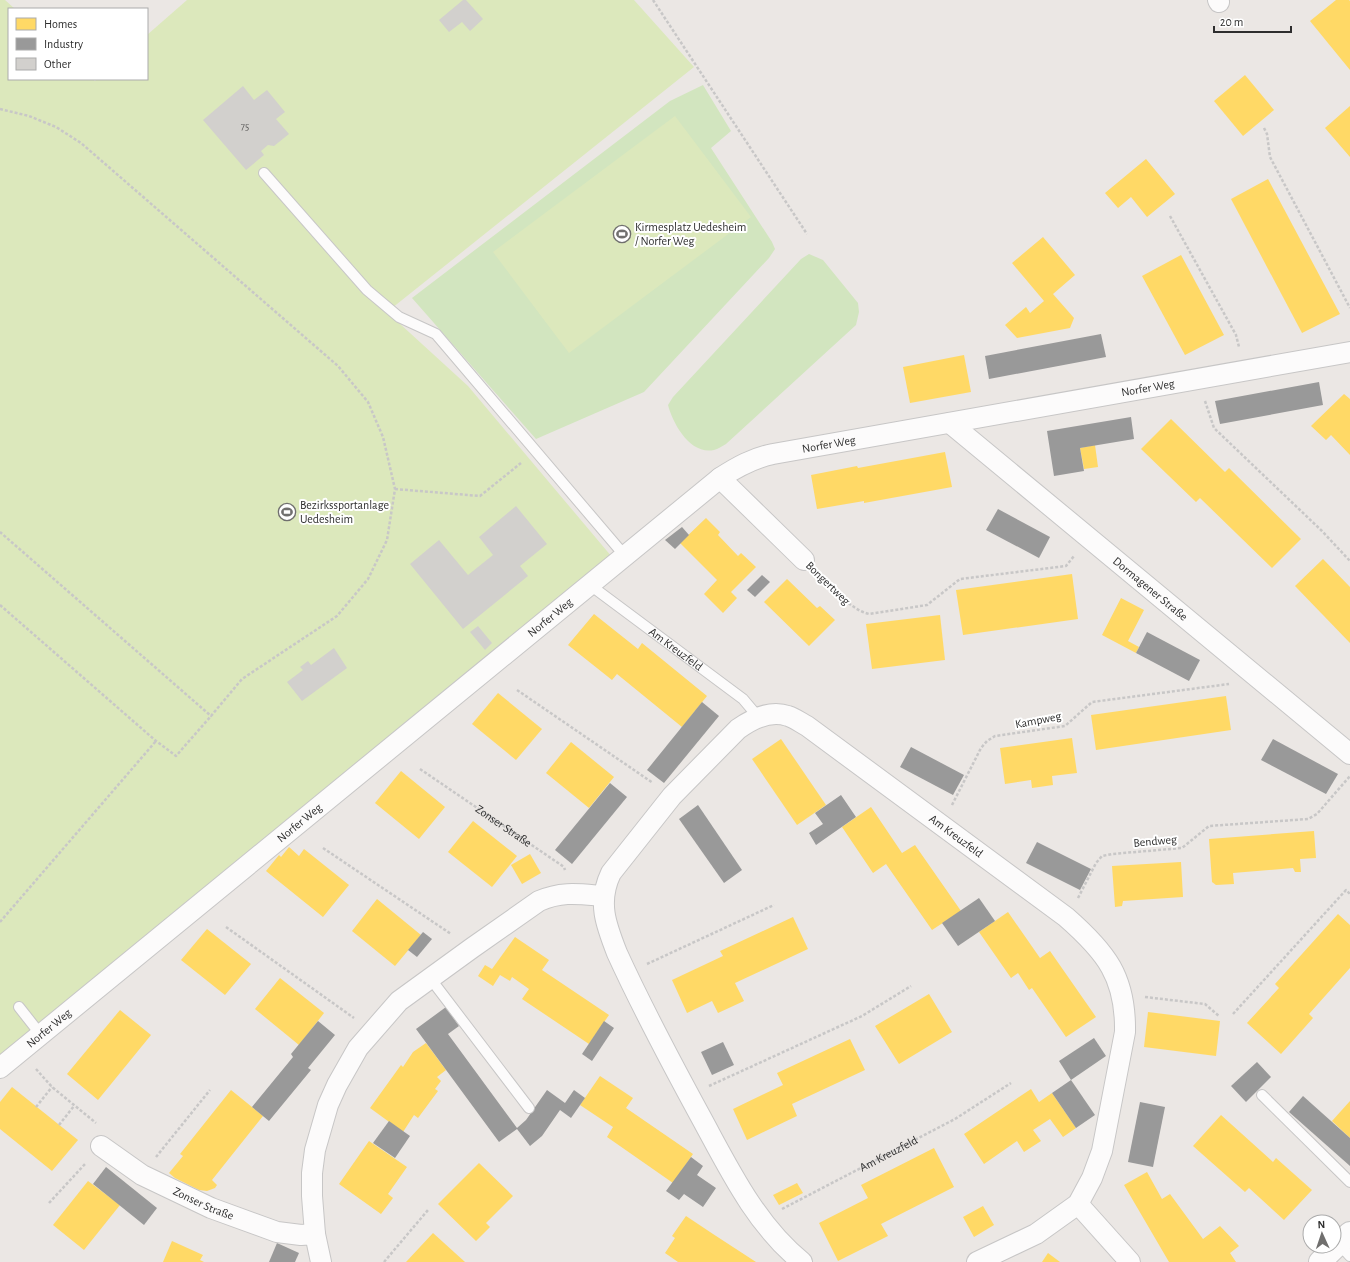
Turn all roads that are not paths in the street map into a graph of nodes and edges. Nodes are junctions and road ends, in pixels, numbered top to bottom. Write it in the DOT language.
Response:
graph roads {
  1 [pos="264,173"];
  2 [pos="1350,352"];
  3 [pos="950,423"];
  4 [pos="720,478"];
  5 [pos="625,556"];
  6 [pos="804,560"];
  7 [pos="590,585"];
  8 [pos="759,718"];
  9 [pos="1346,743"];
  10 [pos="603,896"];
  11 [pos="430,978"];
  12 [pos="19,1007"];
  13 [pos="41,1035"];
  14 [pos="0,1068"];
  15 [pos="1262,1095"];
  16 [pos="529,1108"];
  17 [pos="102,1146"];
  18 [pos="1350,1182"];
  19 [pos="1078,1204"];
  20 [pos="315,1234"];
  21 [pos="1346,1244"];
  22 [pos="321,1262"];
  23 [pos="802,1262"];
  24 [pos="977,1262"];
  25 [pos="1130,1262"];
  26 [pos="1320,1262"];
  1 -- 5 [label="lane"];
  2 -- 3 [label="street, Norfer Weg"];
  3 -- 4 [label="street, Norfer Weg"];
  3 -- 9 [label="street, Dormagener Straße"];
  4 -- 5 [label="street, Norfer Weg"];
  4 -- 6 [label="street, Bongertweg"];
  5 -- 7 [label="street, Norfer Weg"];
  7 -- 8 [label="lane, Am Kreuzfeld"];
  7 -- 13 [label="street, Norfer Weg"];
  8 -- 10 [label="street, Am Kreuzfeld"];
  8 -- 19 [label="street, Am Kreuzfeld"];
  10 -- 11 [label="street"];
  10 -- 23 [label="street, Am Kreuzfeld"];
  11 -- 16 [label="lane"];
  11 -- 20 [label="street"];
  12 -- 13 [label="lane"];
  13 -- 14 [label="street, Norfer Weg"];
  15 -- 18 [label="lane"];
  17 -- 20 [label="street, Zonser Straße"];
  19 -- 24 [label="street, Am Kreuzfeld"];
  19 -- 25 [label="street"];
  20 -- 22 [label="street"];
  21 -- 26 [label="street"];
}
